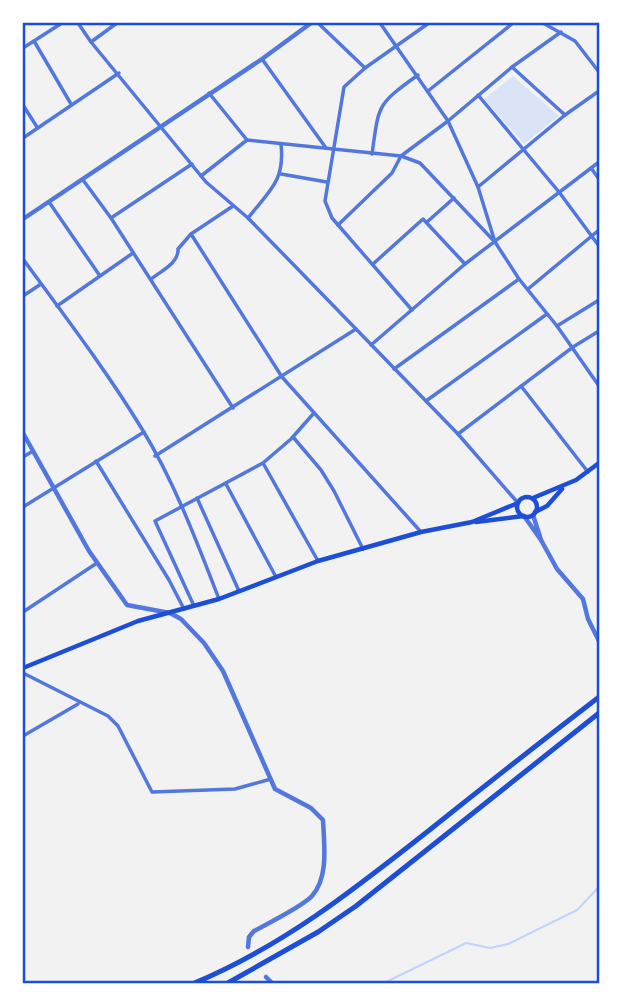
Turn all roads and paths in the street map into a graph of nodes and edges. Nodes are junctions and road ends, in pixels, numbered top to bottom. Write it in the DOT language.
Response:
graph roads {
  1 [pos="62,23"];
  2 [pos="78,23"];
  3 [pos="117,23"];
  4 [pos="311,23"];
  5 [pos="318,23"];
  6 [pos="380,23"];
  7 [pos="513,23"];
  8 [pos="543,23"];
  9 [pos="426,24"];
  10 [pos="561,32"];
  11 [pos="34,41"];
  12 [pos="91,42"];
  13 [pos="396,46"];
  14 [pos="23,48"];
  15 [pos="262,58"];
  16 [pos="512,67"];
  17 [pos="365,68"];
  18 [pos="599,72"];
  19 [pos="118,73"];
  20 [pos="418,75"];
  21 [pos="428,91"];
  22 [pos="599,91"];
  23 [pos="209,93"];
  24 [pos="478,95"];
  25 [pos="71,104"];
  26 [pos="23,105"];
  27 [pos="565,116"];
  28 [pos="448,121"];
  29 [pos="160,126"];
  30 [pos="37,128"];
  31 [pos="23,138"];
  32 [pos="247,139"];
  33 [pos="281,144"];
  34 [pos="326,149"];
  35 [pos="333,149"];
  36 [pos="523,150"];
  37 [pos="372,154"];
  38 [pos="401,156"];
  39 [pos="599,162"];
  40 [pos="192,164"];
  41 [pos="591,168"];
  42 [pos="281,174"];
  43 [pos="201,176"];
  44 [pos="599,179"];
  45 [pos="83,180"];
  46 [pos="327,182"];
  47 [pos="478,187"];
  48 [pos="559,192"];
  49 [pos="454,198"];
  50 [pos="49,202"];
  51 [pos="234,206"];
  52 [pos="111,218"];
  53 [pos="248,218"];
  54 [pos="23,219"];
  55 [pos="426,222"];
  56 [pos="338,225"];
  57 [pos="599,230"];
  58 [pos="191,234"];
  59 [pos="591,236"];
  60 [pos="495,242"];
  61 [pos="599,247"];
  62 [pos="133,253"];
  63 [pos="23,259"];
  64 [pos="373,264"];
  65 [pos="466,264"];
  66 [pos="100,276"];
  67 [pos="151,279"];
  68 [pos="519,279"];
  69 [pos="41,284"];
  70 [pos="528,289"];
  71 [pos="23,296"];
  72 [pos="599,300"];
  73 [pos="57,306"];
  74 [pos="412,310"];
  75 [pos="547,314"];
  76 [pos="557,326"];
  77 [pos="356,329"];
  78 [pos="599,331"];
  79 [pos="371,345"];
  80 [pos="573,347"];
  81 [pos="394,369"];
  82 [pos="282,377"];
  83 [pos="521,386"];
  84 [pos="599,386"];
  85 [pos="426,401"];
  86 [pos="233,408"];
  87 [pos="314,413"];
  88 [pos="144,432"];
  89 [pos="23,433"];
  90 [pos="458,434"];
  91 [pos="293,437"];
  92 [pos="33,451"];
  93 [pos="155,456"];
  94 [pos="23,457"];
  95 [pos="96,461"];
  96 [pos="263,463"];
  97 [pos="599,463"];
  98 [pos="588,471"];
  99 [pos="226,484"];
  100 [pos="565,486"];
  101 [pos="53,488"];
  102 [pos="197,498"];
  103 [pos="533,498"];
  104 [pos="518,503"];
  105 [pos="180,506"];
  106 [pos="23,507"];
  107 [pos="534,514"];
  108 [pos="524,516"];
  109 [pos="472,522"];
  110 [pos="421,532"];
  111 [pos="541,540"];
  112 [pos="363,549"];
  113 [pos="318,561"];
  114 [pos="97,563"];
  115 [pos="276,577"];
  116 [pos="239,592"];
  117 [pos="219,599"];
  118 [pos="194,606"];
  119 [pos="184,609"];
  120 [pos="23,612"];
  121 [pos="170,613"];
  122 [pos="599,641"];
  123 [pos="23,671"];
  124 [pos="599,696"];
  125 [pos="79,703"];
  126 [pos="599,713"];
  127 [pos="23,736"];
  128 [pos="271,779"];
  129 [pos="248,947"];
  130 [pos="266,977"];
  131 [pos="192,984"];
  132 [pos="226,984"];
  133 [pos="273,984"];
  1 -- 11 [label="street"];
  2 -- 12 [label="street"];
  3 -- 12 [label="street"];
  4 -- 15 [label="street"];
  5 -- 17 [label="street"];
  6 -- 13 [label="street"];
  7 -- 21 [label="street"];
  8 -- 10 [label="street"];
  9 -- 13 [label="street"];
  10 -- 16 [label="street"];
  10 -- 18 [label="street"];
  11 -- 14 [label="street"];
  11 -- 25 [label="street"];
  12 -- 19 [label="street"];
  13 -- 17 [label="street"];
  13 -- 20 [label="street"];
  15 -- 23 [label="street"];
  15 -- 34 [label="street"];
  16 -- 24 [label="street"];
  16 -- 27 [label="street"];
  17 -- 35 [label="street"];
  19 -- 25 [label="street"];
  19 -- 29 [label="street"];
  20 -- 21 [label="street"];
  20 -- 37 [label="street"];
  21 -- 28 [label="street"];
  22 -- 27 [label="street"];
  23 -- 29 [label="street"];
  23 -- 32 [label="street"];
  24 -- 28 [label="street"];
  24 -- 36 [label="street"];
  25 -- 30 [label="street"];
  26 -- 30 [label="street"];
  27 -- 36 [label="street"];
  28 -- 38 [label="street"];
  28 -- 47 [label="street"];
  29 -- 40 [label="street"];
  29 -- 45 [label="street"];
  30 -- 31 [label="street"];
  32 -- 33 [label="street"];
  32 -- 43 [label="street"];
  33 -- 34 [label="street"];
  33 -- 42 [label="street"];
  34 -- 35 [label="street"];
  35 -- 37 [label="street"];
  35 -- 46 [label="street"];
  36 -- 47 [label="street"];
  36 -- 48 [label="street"];
  37 -- 38 [label="street"];
  38 -- 49 [label="street"];
  38 -- 56 [label="street"];
  39 -- 41 [label="street"];
  40 -- 43 [label="street"];
  40 -- 52 [label="street"];
  41 -- 44 [label="street"];
  41 -- 48 [label="street"];
  42 -- 46 [label="street"];
  42 -- 53 [label="street"];
  43 -- 51 [label="street"];
  45 -- 50 [label="street"];
  45 -- 52 [label="street"];
  46 -- 56 [label="street"];
  47 -- 60 [label="street"];
  48 -- 59 [label="street"];
  48 -- 60 [label="street"];
  49 -- 55 [label="street"];
  49 -- 60 [label="street"];
  50 -- 54 [label="street"];
  50 -- 66 [label="street"];
  51 -- 53 [label="street"];
  51 -- 58 [label="street"];
  52 -- 62 [label="street"];
  53 -- 77 [label="street"];
  55 -- 64 [label="street"];
  55 -- 65 [label="street"];
  56 -- 64 [label="street"];
  57 -- 59 [label="street"];
  58 -- 67 [label="street"];
  58 -- 82 [label="street"];
  59 -- 61 [label="street"];
  59 -- 70 [label="street"];
  60 -- 65 [label="street"];
  60 -- 68 [label="street"];
  62 -- 66 [label="street"];
  62 -- 67 [label="street"];
  63 -- 69 [label="street"];
  64 -- 74 [label="street"];
  65 -- 74 [label="street"];
  66 -- 73 [label="street"];
  67 -- 86 [label="street"];
  68 -- 70 [label="street"];
  68 -- 81 [label="street"];
  69 -- 71 [label="street"];
  69 -- 73 [label="street"];
  70 -- 75 [label="street"];
  72 -- 76 [label="street"];
  73 -- 88 [label="street"];
  74 -- 79 [label="street"];
  75 -- 76 [label="street"];
  75 -- 85 [label="street"];
  76 -- 80 [label="street"];
  77 -- 79 [label="street"];
  77 -- 82 [label="street"];
  78 -- 80 [label="street"];
  79 -- 81 [label="street"];
  80 -- 83 [label="street"];
  80 -- 84 [label="street"];
  81 -- 85 [label="street"];
  82 -- 86 [label="street"];
  82 -- 87 [label="street"];
  83 -- 90 [label="street"];
  83 -- 98 [label="street"];
  85 -- 90 [label="street"];
  86 -- 93 [label="street"];
  87 -- 91 [label="street"];
  87 -- 110 [label="street"];
  88 -- 93 [label="street"];
  88 -- 95 [label="street"];
  89 -- 92 [label="street"];
  90 -- 104 [label="street"];
  91 -- 96 [label="street"];
  91 -- 112 [label="street"];
  92 -- 94 [label="street"];
  92 -- 101 [label="street"];
  93 -- 105 [label="street"];
  95 -- 101 [label="street"];
  95 -- 119 [label="street"];
  96 -- 99 [label="street"];
  96 -- 113 [label="street"];
  97 -- 98 [label="main road"];
  98 -- 100 [label="main road"];
  99 -- 102 [label="street"];
  99 -- 115 [label="street"];
  100 -- 103 [label="main road"];
  100 -- 107 [label="main road"];
  101 -- 106 [label="street"];
  101 -- 114 [label="street"];
  102 -- 105 [label="street"];
  102 -- 116 [label="street"];
  103 -- 104 [label="main road"];
  103 -- 107 [label="main road"];
  104 -- 108 [label="main road"];
  104 -- 109 [label="main road"];
  105 -- 117 [label="street"];
  105 -- 118 [label="street"];
  107 -- 108 [label="main road"];
  107 -- 111 [label="street"];
  108 -- 109 [label="main road"];
  108 -- 111 [label="street"];
  109 -- 110 [label="main road"];
  110 -- 112 [label="main road"];
  111 -- 122 [label="street"];
  112 -- 113 [label="main road"];
  113 -- 115 [label="main road"];
  114 -- 120 [label="street"];
  114 -- 121 [label="street"];
  115 -- 116 [label="main road"];
  116 -- 117 [label="main road"];
  117 -- 118 [label="main road"];
  118 -- 119 [label="main road"];
  119 -- 121 [label="main road"];
  121 -- 123 [label="main road"];
  121 -- 128 [label="street"];
  123 -- 125 [label="street"];
  124 -- 131 [label="highway"];
  125 -- 127 [label="street"];
  125 -- 128 [label="street"];
  126 -- 132 [label="highway"];
  128 -- 129 [label="street"];
  130 -- 133 [label="street"];
}
